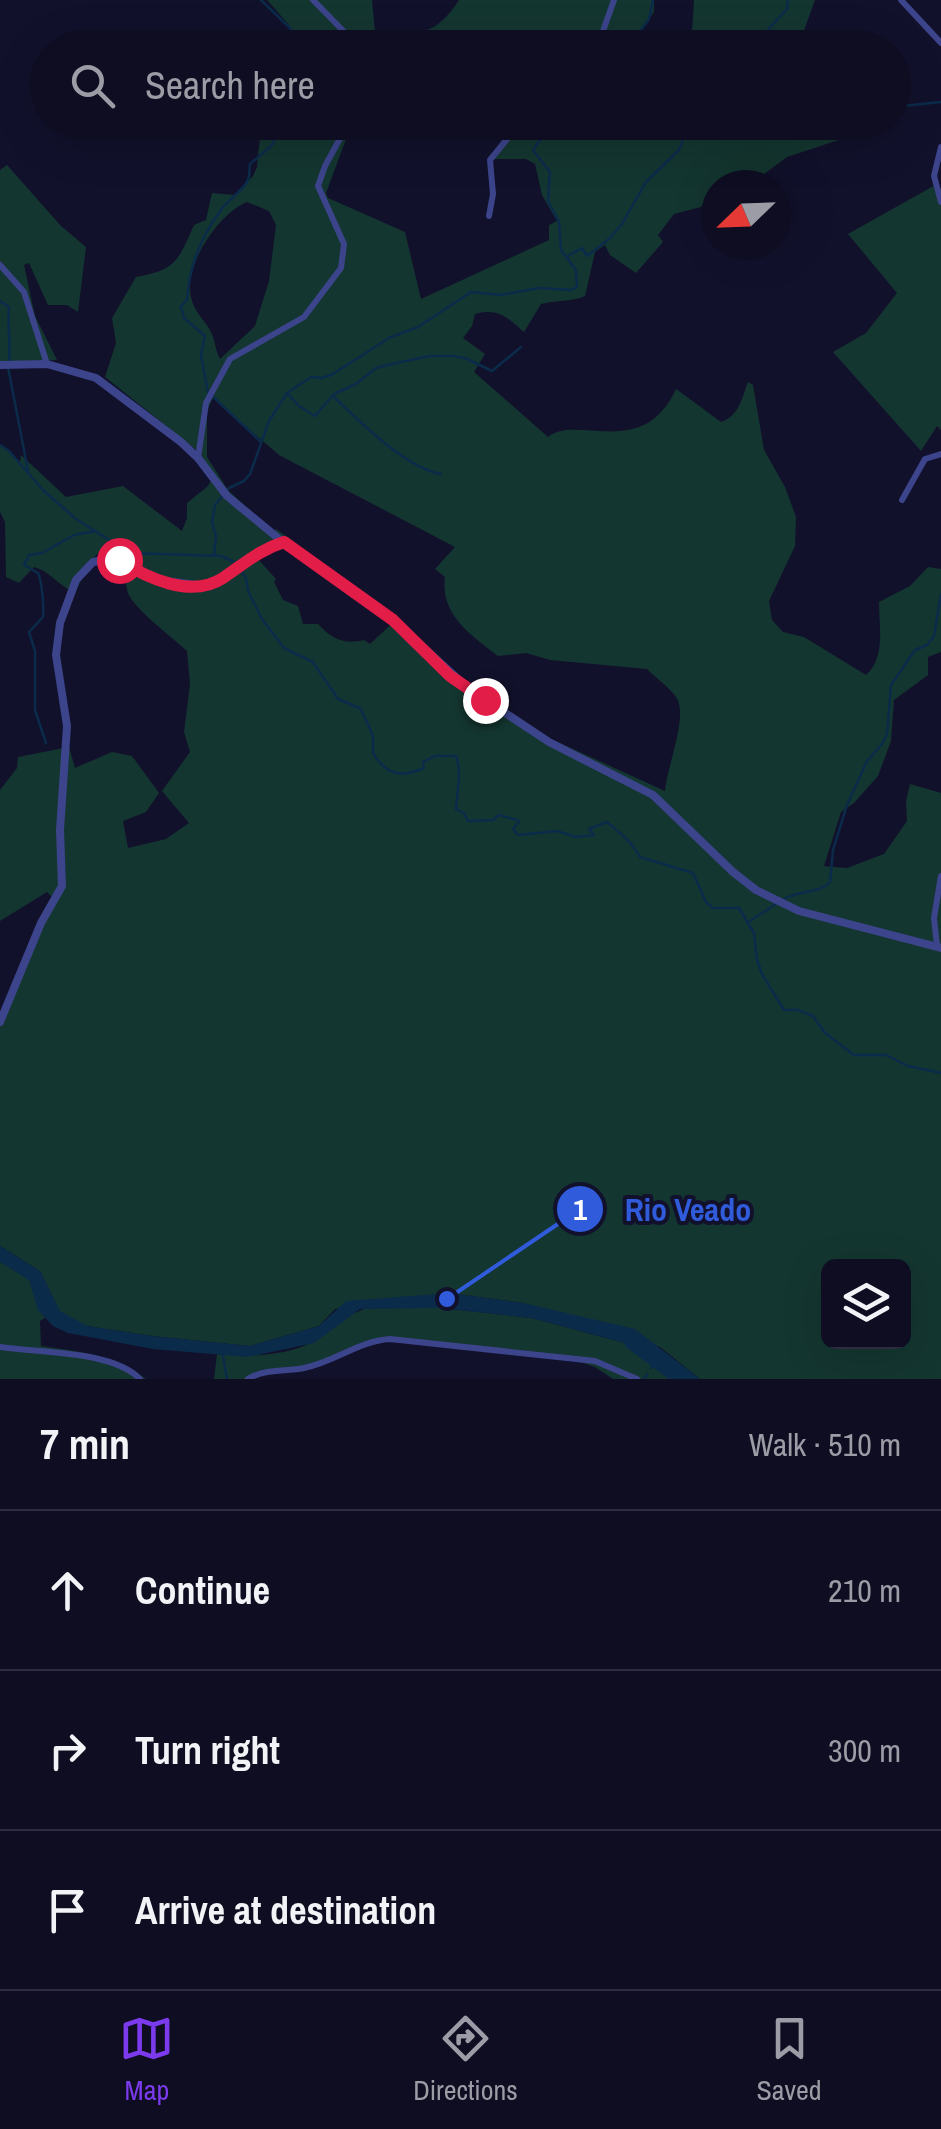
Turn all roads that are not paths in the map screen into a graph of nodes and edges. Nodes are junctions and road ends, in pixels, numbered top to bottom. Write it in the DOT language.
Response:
graph roads {
  1 [pos="314,0"];
  2 [pos="614,0"];
  3 [pos="901,0"];
  4 [pos="343,30"];
  5 [pos="603,30"];
  6 [pos="941,43"];
  7 [pos="338,140"];
  8 [pos="507,140"];
  9 [pos="941,147"];
  10 [pos="941,202"];
  11 [pos="489,216"];
  12 [pos="0,264"];
  13 [pos="47,364"];
  14 [pos="0,365"];
  15 [pos="941,454"];
  16 [pos="198,458"];
  17 [pos="902,500"];
  18 [pos="284,542"];
  19 [pos="941,876"];
  20 [pos="939,947"];
  21 [pos="0,1022"];
  22 [pos="0,1347"];
  23 [pos="140,1379"];
  24 [pos="248,1379"];
  25 [pos="637,1379"];
  1 -- 4 [label="street"];
  2 -- 5 [label="street"];
  3 -- 6 [label="street"];
  7 -- 16 [label="street"];
  8 -- 11 [label="street"];
  9 -- 10 [label="street"];
  12 -- 13 [label="street"];
  13 -- 14 [label="street"];
  13 -- 16 [label="street"];
  15 -- 17 [label="street"];
  16 -- 18 [label="street"];
  18 -- 20 [label="street"];
  18 -- 21 [label="street"];
  19 -- 20 [label="street"];
  22 -- 23 [label="street"];
  24 -- 25 [label="street"];
}
